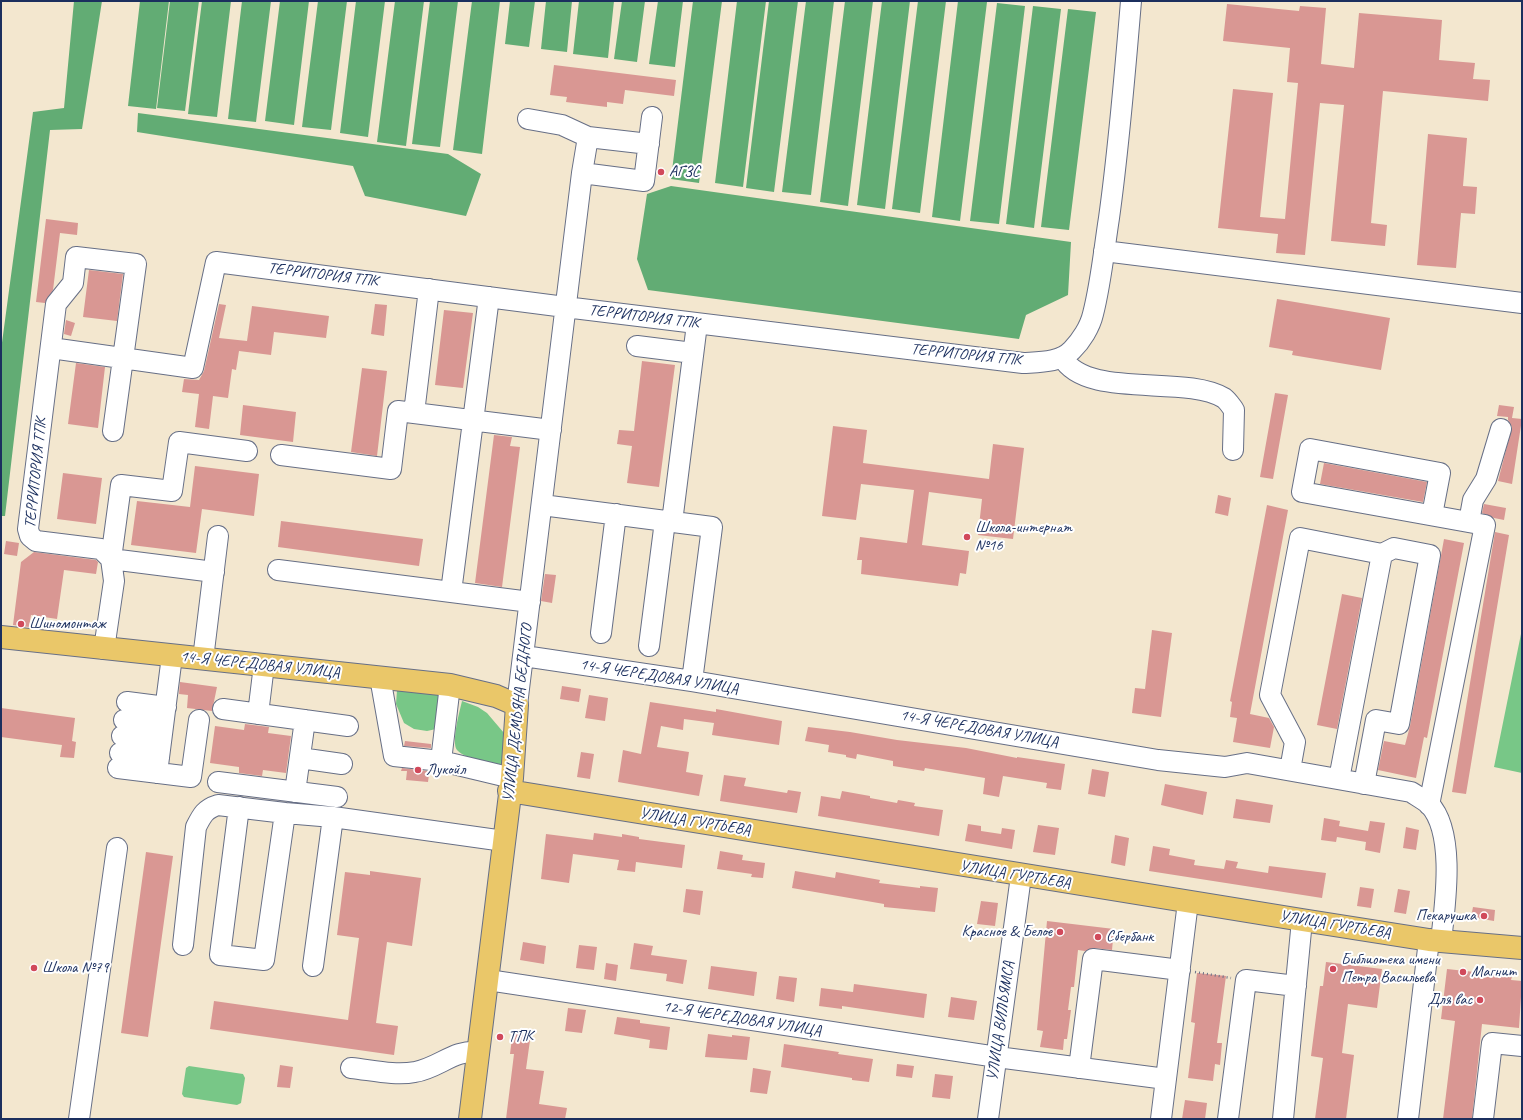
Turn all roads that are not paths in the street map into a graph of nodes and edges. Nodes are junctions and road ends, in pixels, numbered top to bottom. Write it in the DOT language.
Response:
graph roads {
  1 [pos="1131,1"];
  2 [pos="652,117"];
  3 [pos="528,119"];
  4 [pos="588,137"];
  5 [pos="649,144"];
  6 [pos="582,173"];
  7 [pos="1104,251"];
  8 [pos="429,289"];
  9 [pos="489,297"];
  10 [pos="1522,303"];
  11 [pos="565,307"];
  12 [pos="697,324"];
  13 [pos="637,346"];
  14 [pos="51,348"];
  15 [pos="693,353"];
  16 [pos="1066,354"];
  17 [pos="123,358"];
  18 [pos="414,413"];
  19 [pos="473,420"];
  20 [pos="1502,429"];
  21 [pos="551,430"];
  22 [pos="113,431"];
  23 [pos="1233,450"];
  24 [pos="247,451"];
  25 [pos="281,455"];
  26 [pos="542,505"];
  27 [pos="616,514"];
  28 [pos="1432,515"];
  29 [pos="669,521"];
  30 [pos="1469,522"];
  31 [pos="218,536"];
  32 [pos="1382,554"];
  33 [pos="111,559"];
  34 [pos="278,570"];
  35 [pos="214,572"];
  36 [pos="451,592"];
  37 [pos="530,602"];
  38 [pos="601,633"];
  39 [pos="1,637"];
  40 [pos="649,646"];
  41 [pos="104,649"];
  42 [pos="172,656"];
  43 [pos="524,656"];
  44 [pos="203,659"];
  45 [pos="264,665"];
  46 [pos="380,677"];
  47 [pos="692,681"];
  48 [pos="450,685"];
  49 [pos="517,705"];
  50 [pos="222,710"];
  51 [pos="258,714"];
  52 [pos="199,720"];
  53 [pos="304,720"];
  54 [pos="348,726"];
  55 [pos="122,736"];
  56 [pos="161,741"];
  57 [pos="300,758"];
  58 [pos="441,762"];
  59 [pos="342,764"];
  60 [pos="1290,770"];
  61 [pos="1340,779"];
  62 [pos="218,782"];
  63 [pos="1364,784"];
  64 [pos="510,785"];
  65 [pos="295,792"];
  66 [pos="337,797"];
  67 [pos="1429,805"];
  68 [pos="239,807"];
  69 [pos="285,813"];
  70 [pos="333,817"];
  71 [pos="504,841"];
  72 [pos="117,848"];
  73 [pos="1021,876"];
  74 [pos="1188,902"];
  75 [pos="1302,920"];
  76 [pos="1435,940"];
  77 [pos="182,945"];
  78 [pos="1522,948"];
  79 [pos="313,966"];
  80 [pos="1180,970"];
  81 [pos="488,980"];
  82 [pos="1296,986"];
  83 [pos="1522,1046"];
  84 [pos="479,1052"];
  85 [pos="996,1057"];
  86 [pos="351,1068"];
  87 [pos="1079,1068"];
  88 [pos="1166,1079"];
  89 [pos="80,1119"];
  90 [pos="470,1119"];
  91 [pos="988,1119"];
  92 [pos="1161,1119"];
  93 [pos="1228,1119"];
  94 [pos="1283,1119"];
  95 [pos="1408,1119"];
  96 [pos="1483,1119"];
  1 -- 7 [label="street"];
  2 -- 5 [label="street"];
  3 -- 4 [label="street"];
  4 -- 5 [label="street"];
  4 -- 6 [label="street, УЛИЦА ДЕМЬЯНА БЕДНОГО"];
  5 -- 6 [label="street"];
  6 -- 11 [label="street, УЛИЦА ДЕМЬЯНА БЕДНОГО"];
  7 -- 10 [label="street"];
  7 -- 16 [label="street"];
  8 -- 9 [label="street, ТЕРРИТОРИЯ ТПК"];
  8 -- 17 [label="street, ТЕРРИТОРИЯ ТПК"];
  8 -- 18 [label="street"];
  9 -- 11 [label="street, ТЕРРИТОРИЯ ТПК"];
  9 -- 19 [label="street"];
  11 -- 12 [label="street, ТЕРРИТОРИЯ ТПК"];
  11 -- 21 [label="street, УЛИЦА ДЕМЬЯНА БЕДНОГО"];
  12 -- 15 [label="street"];
  12 -- 16 [label="street, ТЕРРИТОРИЯ ТПК"];
  13 -- 15 [label="street"];
  14 -- 17 [label="street"];
  14 -- 17 [label="street, ТЕРРИТОРИЯ ТПК"];
  14 -- 33 [label="street, ТЕРРИТОРИЯ ТПК"];
  15 -- 29 [label="street"];
  16 -- 23 [label="street"];
  17 -- 22 [label="street"];
  18 -- 19 [label="street"];
  18 -- 25 [label="street"];
  19 -- 21 [label="street"];
  19 -- 36 [label="street"];
  20 -- 30 [label="street"];
  21 -- 26 [label="street, УЛИЦА ДЕМЬЯНА БЕДНОГО"];
  24 -- 33 [label="street"];
  26 -- 27 [label="street"];
  26 -- 37 [label="street, УЛИЦА ДЕМЬЯНА БЕДНОГО"];
  27 -- 29 [label="street"];
  27 -- 38 [label="street"];
  28 -- 28 [label="street"];
  28 -- 30 [label="street"];
  29 -- 40 [label="street"];
  29 -- 47 [label="street"];
  30 -- 67 [label="street"];
  31 -- 35 [label="street"];
  32 -- 60 [label="street"];
  32 -- 61 [label="street"];
  32 -- 63 [label="street"];
  33 -- 35 [label="street"];
  33 -- 41 [label="street"];
  34 -- 36 [label="street"];
  35 -- 44 [label="street"];
  36 -- 37 [label="street"];
  37 -- 43 [label="street, УЛИЦА ДЕМЬЯНА БЕДНОГО"];
  39 -- 41 [label="main road, 14-Я ЧЕРЕДОВАЯ УЛИЦА"];
  41 -- 42 [label="main road, 14-Я ЧЕРЕДОВАЯ УЛИЦА"];
  42 -- 44 [label="main road, 14-Я ЧЕРЕДОВАЯ УЛИЦА"];
  42 -- 56 [label="street"];
  43 -- 47 [label="street, 14-Я ЧЕРЕДОВАЯ УЛИЦА"];
  43 -- 49 [label="street, УЛИЦА ДЕМЬЯНА БЕДНОГО"];
  44 -- 45 [label="main road, 14-Я ЧЕРЕДОВАЯ УЛИЦА"];
  45 -- 46 [label="main road, 14-Я ЧЕРЕДОВАЯ УЛИЦА"];
  45 -- 51 [label="street"];
  46 -- 48 [label="main road, 14-Я ЧЕРЕДОВАЯ УЛИЦА"];
  46 -- 58 [label="street"];
  47 -- 60 [label="street, 14-Я ЧЕРЕДОВАЯ УЛИЦА"];
  48 -- 49 [label="main road, 14-Я ЧЕРЕДОВАЯ УЛИЦА"];
  48 -- 58 [label="street"];
  49 -- 64 [label="main road, УЛИЦА ДЕМЬЯНА БЕДНОГО"];
  50 -- 51 [label="street"];
  51 -- 53 [label="street"];
  52 -- 56 [label="street"];
  53 -- 54 [label="street"];
  53 -- 57 [label="street"];
  55 -- 56 [label="street"];
  55 -- 56 [label="street"];
  55 -- 56 [label="street"];
  57 -- 59 [label="street"];
  57 -- 65 [label="street"];
  58 -- 64 [label="street"];
  60 -- 61 [label="street, 14-Я ЧЕРЕДОВАЯ УЛИЦА"];
  61 -- 63 [label="street, 14-Я ЧЕРЕДОВАЯ УЛИЦА"];
  62 -- 65 [label="street"];
  63 -- 67 [label="street, 14-Я ЧЕРЕДОВАЯ УЛИЦА"];
  64 -- 71 [label="main road, УЛИЦА ДЕМЬЯНА БЕДНОГО"];
  64 -- 73 [label="main road, УЛИЦА ГУРТЬЕВА"];
  65 -- 66 [label="street"];
  67 -- 76 [label="street"];
  68 -- 69 [label="street"];
  68 -- 69 [label="street"];
  68 -- 77 [label="street"];
  69 -- 70 [label="street"];
  70 -- 71 [label="street"];
  70 -- 79 [label="street"];
  71 -- 81 [label="main road, УЛИЦА ДЕМЬЯНА БЕДНОГО"];
  72 -- 89 [label="street"];
  73 -- 74 [label="main road, УЛИЦА ГУРТЬЕВА"];
  73 -- 85 [label="street, УЛИЦА ВИЛЬЯМСА"];
  74 -- 75 [label="main road, УЛИЦА ГУРТЬЕВА"];
  74 -- 80 [label="street"];
  75 -- 76 [label="main road, УЛИЦА ГУРТЬЕВА"];
  75 -- 82 [label="street"];
  76 -- 78 [label="main road, УЛИЦА ГУРТЬЕВА"];
  76 -- 95 [label="street"];
  80 -- 87 [label="street"];
  80 -- 88 [label="street"];
  81 -- 84 [label="main road, УЛИЦА ДЕМЬЯНА БЕДНОГО"];
  81 -- 85 [label="street, 12-Я ЧЕРЕДОВАЯ УЛИЦА"];
  82 -- 93 [label="street"];
  82 -- 94 [label="street"];
  83 -- 96 [label="street"];
  84 -- 86 [label="street"];
  84 -- 90 [label="main road, УЛИЦА ДЕМЬЯНА БЕДНОГО"];
  85 -- 87 [label="street, 12-Я ЧЕРЕДОВАЯ УЛИЦА"];
  85 -- 91 [label="street, УЛИЦА ВИЛЬЯМСА"];
  87 -- 88 [label="street, 12-Я ЧЕРЕДОВАЯ УЛИЦА"];
  88 -- 92 [label="street"];
}
